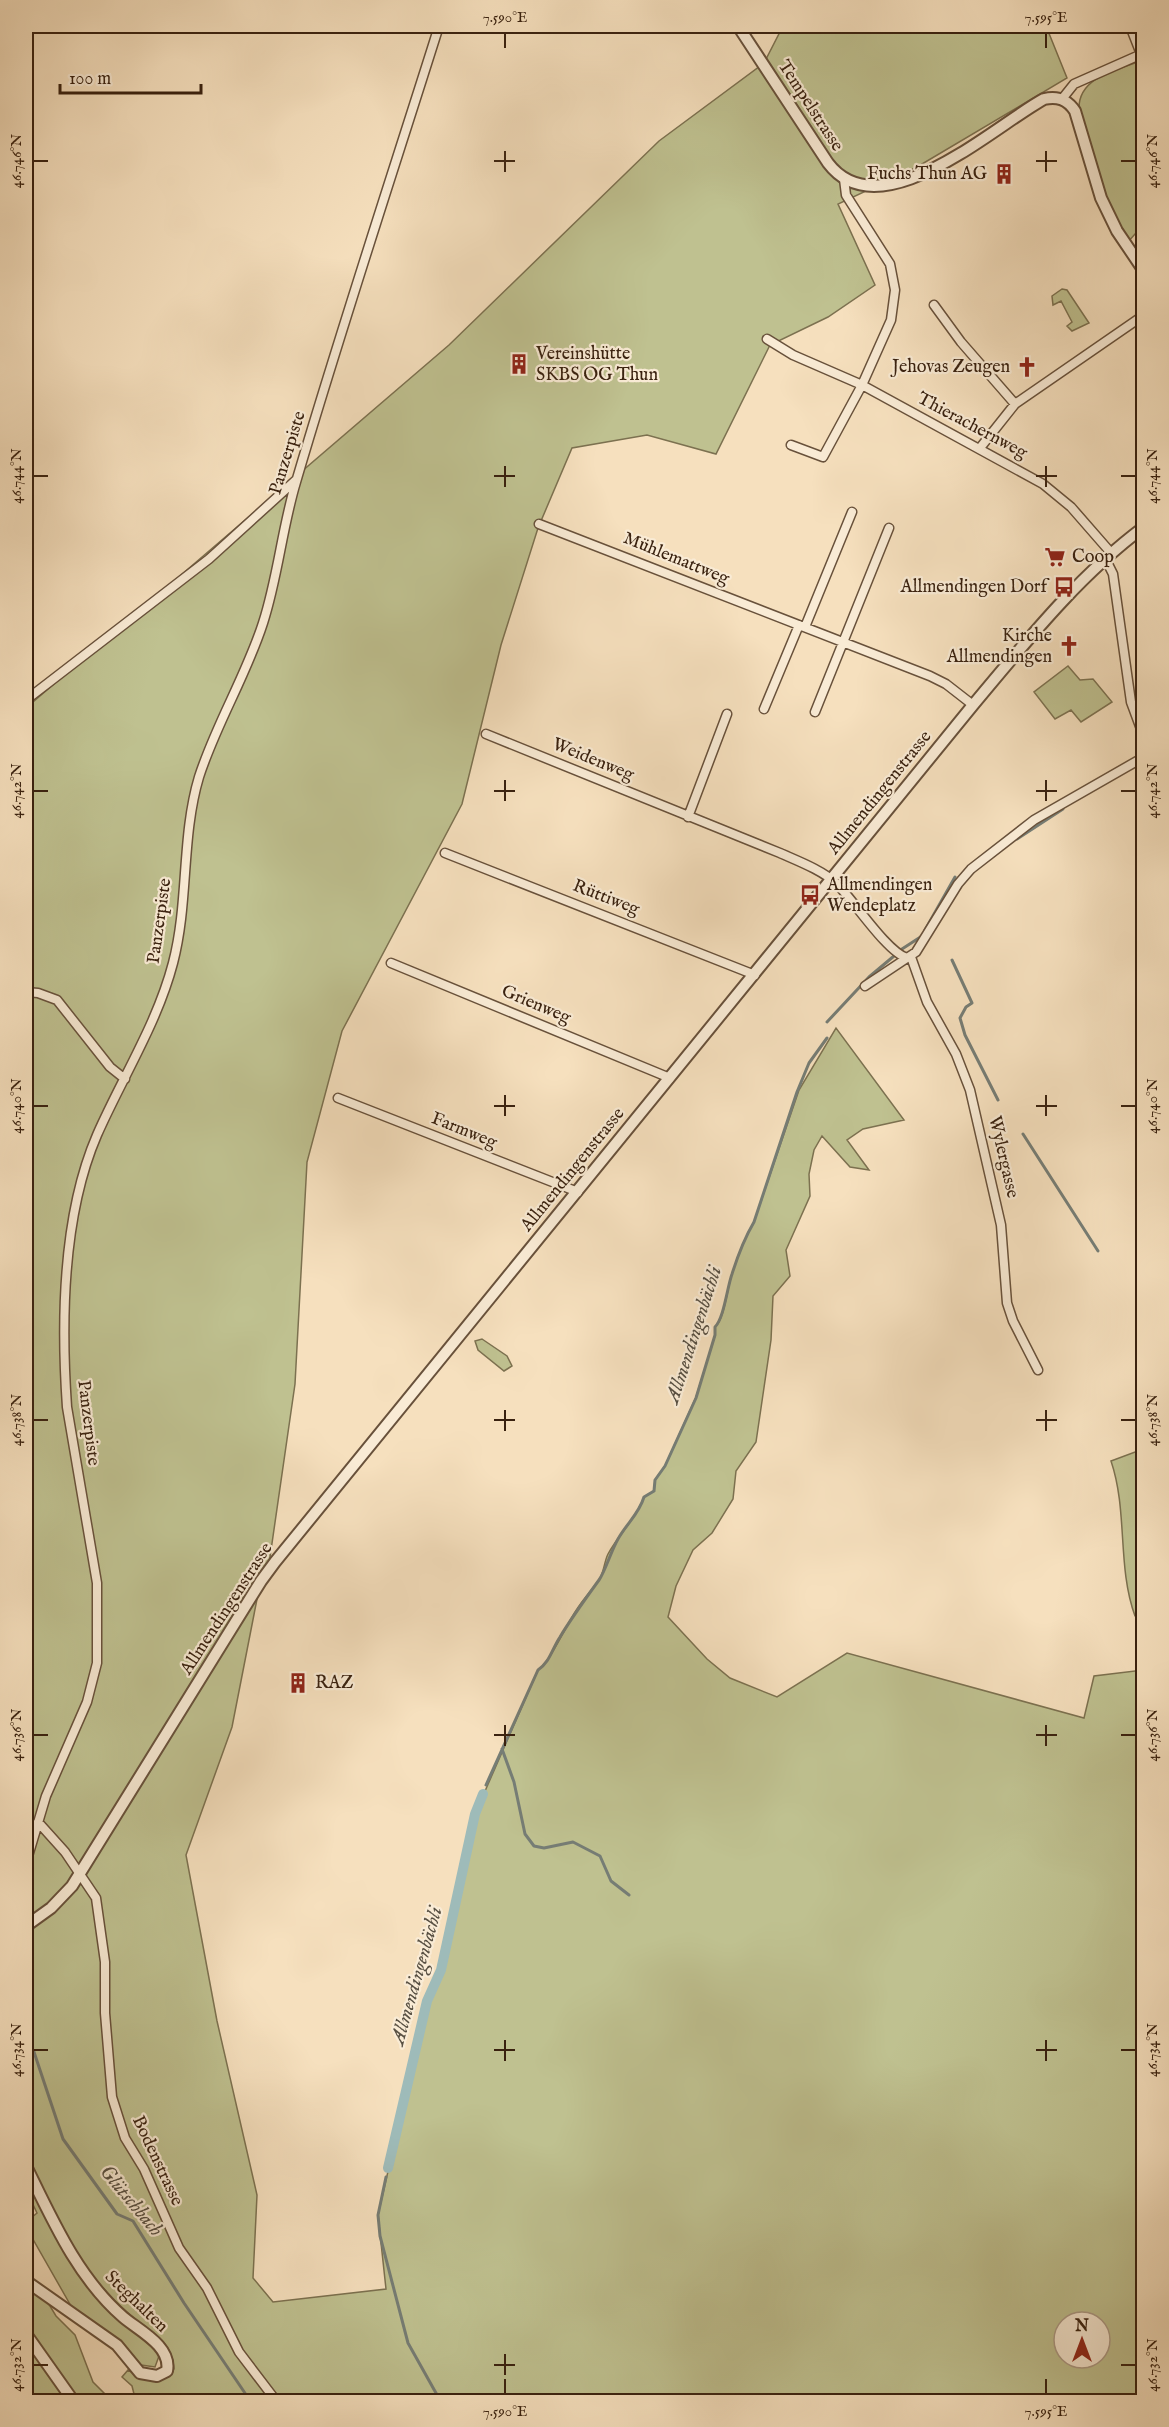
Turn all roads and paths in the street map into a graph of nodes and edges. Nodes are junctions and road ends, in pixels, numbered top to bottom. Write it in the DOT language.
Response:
graph roads {
  1 [pos="439,26"];
  2 [pos="738,26"];
  3 [pos="1130,26"];
  4 [pos="1142,54"];
  5 [pos="1062,99"];
  6 [pos="844,179"];
  7 [pos="1143,271"];
  8 [pos="934,305"];
  9 [pos="1143,315"];
  10 [pos="766,339"];
  11 [pos="862,385"];
  12 [pos="1015,404"];
  13 [pos="791,445"];
  14 [pos="980,448"];
  15 [pos="296,480"];
  16 [pos="852,513"];
  17 [pos="540,524"];
  18 [pos="1143,527"];
  19 [pos="889,528"];
  20 [pos="1109,557"];
  21 [pos="802,626"];
  22 [pos="842,642"];
  23 [pos="26,700"];
  24 [pos="973,705"];
  25 [pos="764,709"];
  26 [pos="815,712"];
  27 [pos="728,714"];
  28 [pos="486,734"];
  29 [pos="1143,737"];
  30 [pos="1143,757"];
  31 [pos="688,817"];
  32 [pos="446,853"];
  33 [pos="830,879"];
  34 [pos="909,957"];
  35 [pos="391,963"];
  36 [pos="755,975"];
  37 [pos="865,986"];
  38 [pos="26,992"];
  39 [pos="670,1078"];
  40 [pos="124,1079"];
  41 [pos="338,1098"];
  42 [pos="578,1192"];
  43 [pos="1038,1370"];
  44 [pos="38,1822"];
  45 [pos="26,1863"];
  46 [pos="80,1874"];
  47 [pos="26,1926"];
  48 [pos="26,2166"];
  49 [pos="26,2281"];
  50 [pos="26,2334"];
  51 [pos="74,2402"];
  52 [pos="277,2402"];
  1 -- 15 [label="street, Panzerpiste"];
  2 -- 6 [label="street, Tempelstrasse"];
  3 -- 4 [label="street"];
  4 -- 5 [label="street"];
  5 -- 6 [label="street"];
  5 -- 7 [label="street"];
  6 -- 11 [label="street"];
  8 -- 12 [label="street"];
  9 -- 12 [label="street"];
  10 -- 11 [label="street, Thierachernweg"];
  11 -- 13 [label="street"];
  11 -- 14 [label="street, Thierachernweg"];
  12 -- 14 [label="street"];
  14 -- 20 [label="street, Thierachernweg"];
  15 -- 23 [label="street"];
  15 -- 40 [label="street, Panzerpiste"];
  16 -- 21 [label="street"];
  17 -- 21 [label="street, Mühlemattweg"];
  18 -- 20 [label="street, Allmendingenstrasse"];
  19 -- 22 [label="street"];
  20 -- 24 [label="street, Allmendingenstrasse"];
  20 -- 29 [label="street"];
  21 -- 22 [label="street, Mühlemattweg"];
  21 -- 25 [label="street"];
  22 -- 24 [label="street, Mühlemattweg"];
  22 -- 26 [label="street"];
  24 -- 33 [label="street, Allmendingenstrasse"];
  27 -- 31 [label="street"];
  28 -- 31 [label="street, Weidenweg"];
  30 -- 34 [label="street"];
  31 -- 33 [label="street, Weidenweg"];
  32 -- 36 [label="street, Rüttiweg"];
  33 -- 34 [label="street"];
  33 -- 36 [label="street, Allmendingenstrasse"];
  34 -- 37 [label="street"];
  34 -- 43 [label="street, Wylergasse"];
  35 -- 39 [label="street, Grienweg"];
  36 -- 39 [label="street, Allmendingenstrasse"];
  38 -- 40 [label="street"];
  39 -- 42 [label="street, Allmendingenstrasse"];
  40 -- 44 [label="street, Panzerpiste"];
  41 -- 42 [label="street, Farmweg"];
  42 -- 46 [label="street, Allmendingenstrasse"];
  44 -- 45 [label="street, Panzerpiste"];
  44 -- 46 [label="street, Bodenstrasse"];
  46 -- 47 [label="street"];
  46 -- 52 [label="street, Bodenstrasse"];
  48 -- 49 [label="street, Steghalten"];
  50 -- 51 [label="street"];
}
